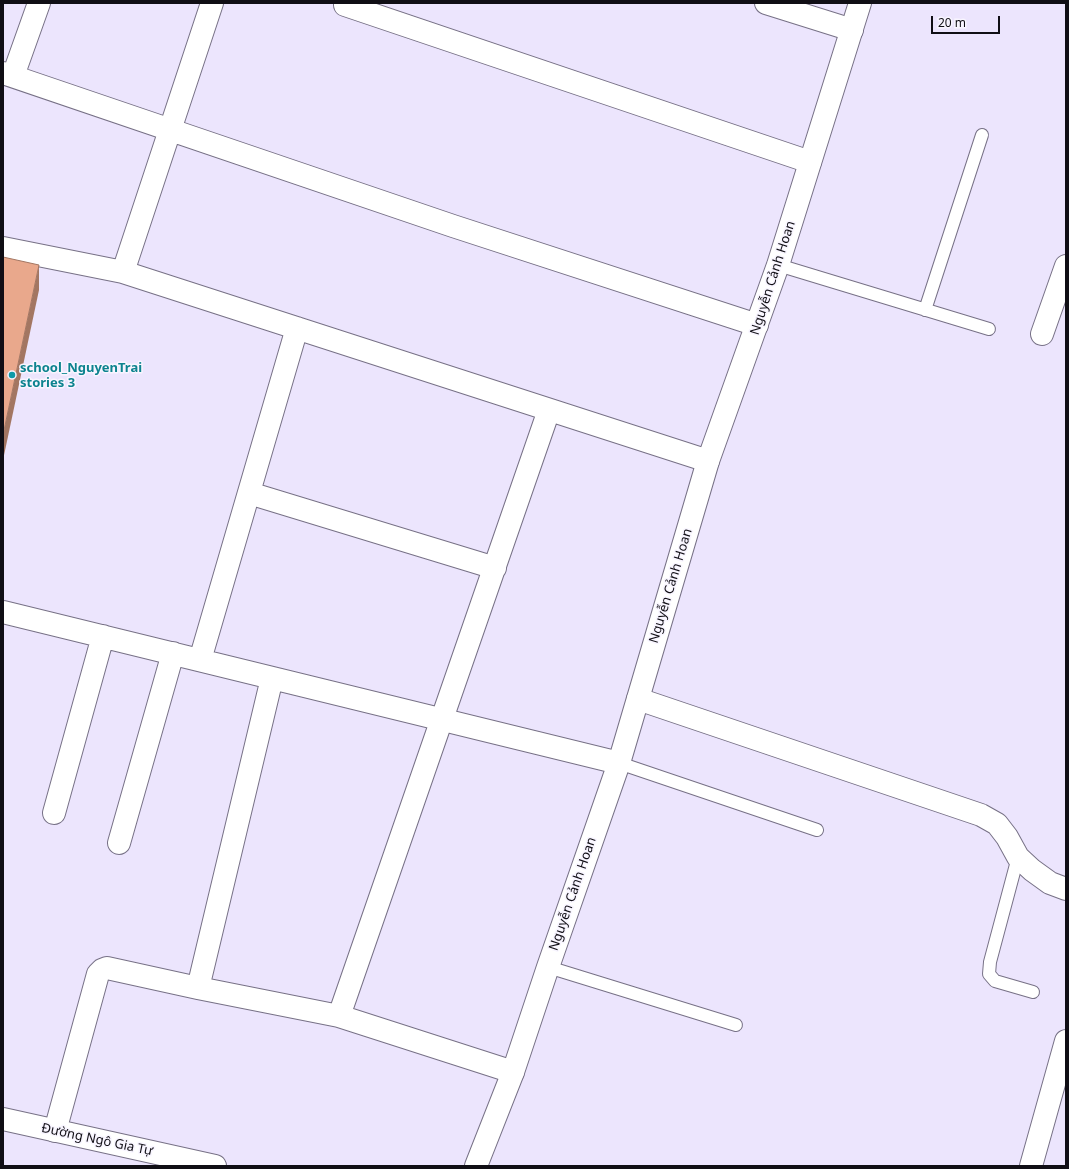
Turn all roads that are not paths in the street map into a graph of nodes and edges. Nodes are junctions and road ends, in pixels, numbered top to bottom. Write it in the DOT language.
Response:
graph roads {
  1 [pos="39,3"];
  2 [pos="212,3"];
  3 [pos="766,3"];
  4 [pos="860,3"];
  5 [pos="345,5"];
  6 [pos="852,30"];
  7 [pos="8,74"];
  8 [pos="169,130"];
  9 [pos="982,135"];
  10 [pos="810,162"];
  11 [pos="3,248"];
  12 [pos="778,265"];
  13 [pos="1066,266"];
  14 [pos="123,272"];
  15 [pos="924,310"];
  16 [pos="758,325"];
  17 [pos="297,328"];
  18 [pos="989,329"];
  19 [pos="1042,334"];
  20 [pos="549,410"];
  21 [pos="708,461"];
  22 [pos="249,493"];
  23 [pos="494,568"];
  24 [pos="3,612"];
  25 [pos="103,636"];
  26 [pos="173,653"];
  27 [pos="200,660"];
  28 [pos="272,678"];
  29 [pos="638,699"];
  30 [pos="442,719"];
  31 [pos="618,762"];
  32 [pos="54,813"];
  33 [pos="817,830"];
  34 [pos="118,843"];
  35 [pos="1018,857"];
  36 [pos="1066,889"];
  37 [pos="548,967"];
  38 [pos="198,988"];
  39 [pos="1033,992"];
  40 [pos="339,1016"];
  41 [pos="736,1025"];
  42 [pos="1066,1041"];
  43 [pos="513,1072"];
  44 [pos="3,1119"];
  45 [pos="55,1131"];
  46 [pos="214,1166"];
  47 [pos="476,1166"];
  48 [pos="1031,1166"];
  1 -- 7 [label="street"];
  2 -- 8 [label="street"];
  3 -- 6 [label="street"];
  4 -- 6 [label="street, Nguyễn Cảnh Hoan"];
  5 -- 10 [label="street"];
  6 -- 10 [label="street, Nguyễn Cảnh Hoan"];
  7 -- 8 [label="street"];
  8 -- 14 [label="street"];
  8 -- 16 [label="street"];
  9 -- 15 [label="lane"];
  10 -- 12 [label="street, Nguyễn Cảnh Hoan"];
  11 -- 14 [label="street"];
  12 -- 15 [label="lane"];
  12 -- 16 [label="street, Nguyễn Cảnh Hoan"];
  13 -- 19 [label="street"];
  14 -- 17 [label="street"];
  15 -- 18 [label="lane"];
  16 -- 21 [label="street, Nguyễn Cảnh Hoan"];
  17 -- 20 [label="street"];
  17 -- 22 [label="street"];
  20 -- 21 [label="street"];
  20 -- 23 [label="street"];
  21 -- 29 [label="street, Nguyễn Cảnh Hoan"];
  22 -- 23 [label="street"];
  22 -- 27 [label="street"];
  23 -- 30 [label="street"];
  24 -- 25 [label="street"];
  25 -- 26 [label="street"];
  25 -- 32 [label="street"];
  26 -- 27 [label="street"];
  26 -- 34 [label="street"];
  27 -- 28 [label="street"];
  28 -- 30 [label="street"];
  28 -- 38 [label="street"];
  29 -- 31 [label="street, Nguyễn Cảnh Hoan"];
  29 -- 35 [label="street"];
  30 -- 31 [label="street"];
  30 -- 40 [label="street"];
  31 -- 33 [label="lane"];
  31 -- 37 [label="street, Nguyễn Cảnh Hoan"];
  35 -- 36 [label="street"];
  35 -- 39 [label="lane"];
  37 -- 41 [label="lane"];
  37 -- 43 [label="street, Nguyễn Cảnh Hoan"];
  38 -- 40 [label="street"];
  38 -- 45 [label="street"];
  40 -- 43 [label="street"];
  42 -- 48 [label="street"];
  43 -- 47 [label="street, Nguyễn Cảnh Hoan"];
  44 -- 45 [label="street, Đường Ngô Gia Tự"];
  45 -- 46 [label="street, Đường Ngô Gia Tự"];
}
